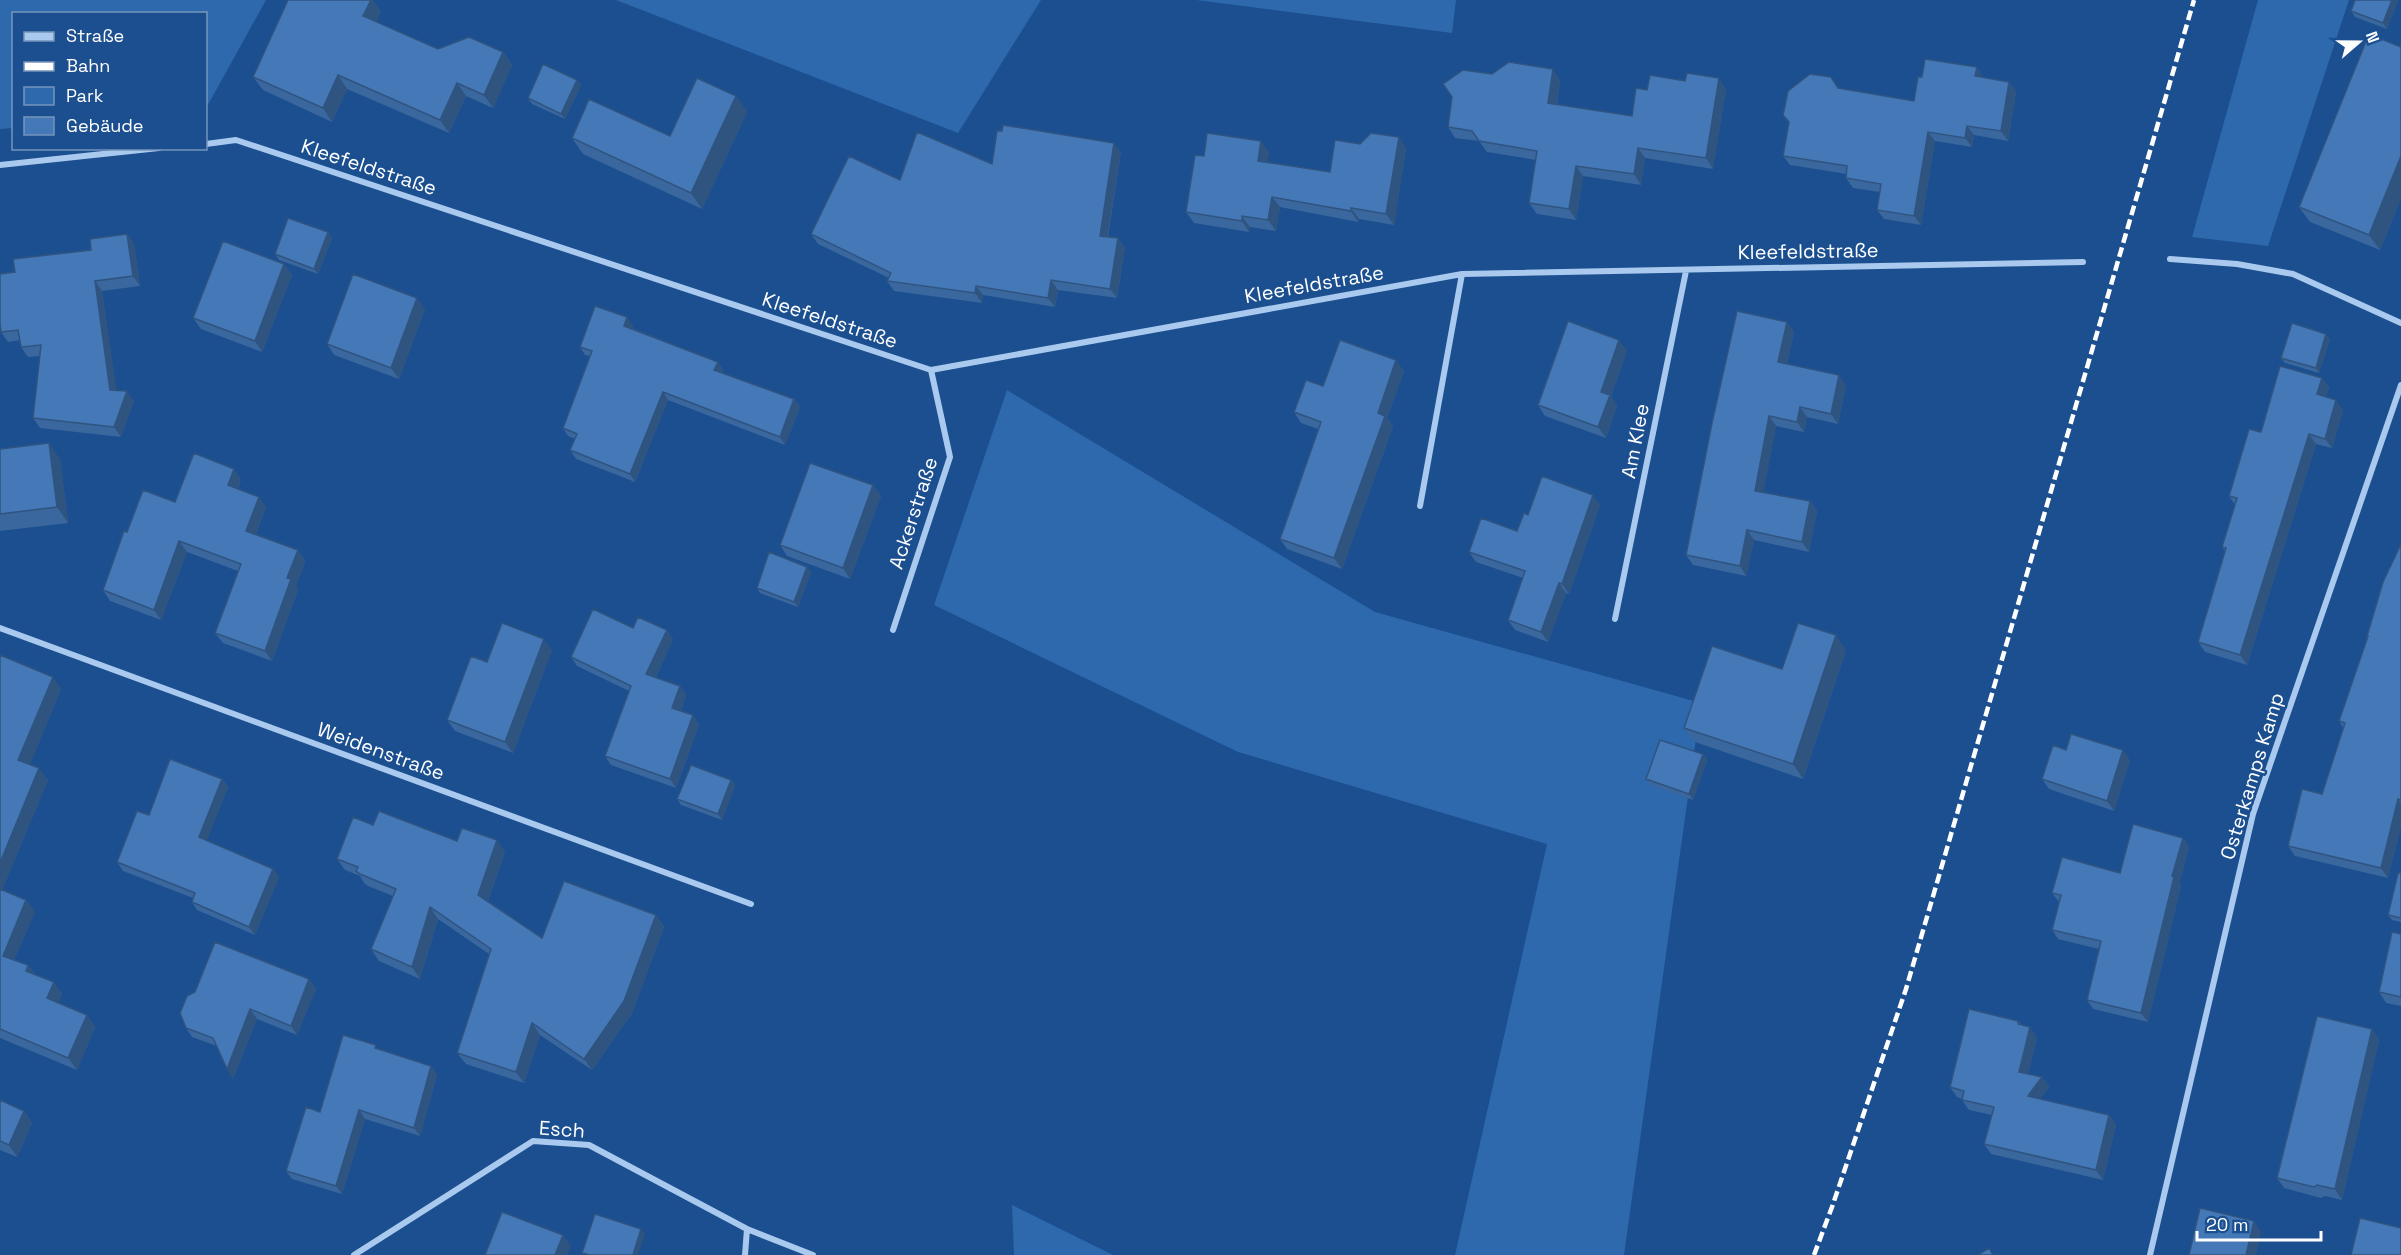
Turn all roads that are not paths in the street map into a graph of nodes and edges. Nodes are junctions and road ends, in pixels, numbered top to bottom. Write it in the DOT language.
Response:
graph roads {
  1 [pos="207,144"];
  2 [pos="140,150"];
  3 [pos="0,165"];
  4 [pos="2170,259"];
  5 [pos="2083,262"];
  6 [pos="1686,271"];
  7 [pos="1462,274"];
  8 [pos="2401,323"];
  9 [pos="931,370"];
  10 [pos="2401,385"];
  11 [pos="1420,506"];
  12 [pos="1616,619"];
  13 [pos="0,628"];
  14 [pos="893,630"];
  15 [pos="751,904"];
  16 [pos="747,1229"];
  17 [pos="354,1255"];
  18 [pos="745,1255"];
  19 [pos="813,1255"];
  20 [pos="2150,1255"];
  1 -- 9 [label="street, Kleefeldstraße"];
  2 -- 3 [label="street"];
  4 -- 8 [label="street"];
  5 -- 6 [label="street, Kleefeldstraße"];
  6 -- 7 [label="street, Kleefeldstraße"];
  6 -- 12 [label="street, Am Klee"];
  7 -- 9 [label="street, Kleefeldstraße"];
  7 -- 11 [label="street"];
  9 -- 14 [label="street, Ackerstraße"];
  10 -- 20 [label="street, Osterkamps Kamp"];
  13 -- 15 [label="street, Weidenstraße"];
  16 -- 17 [label="street, Esch"];
  16 -- 18 [label="street"];
  16 -- 19 [label="street, Esch"];
}
